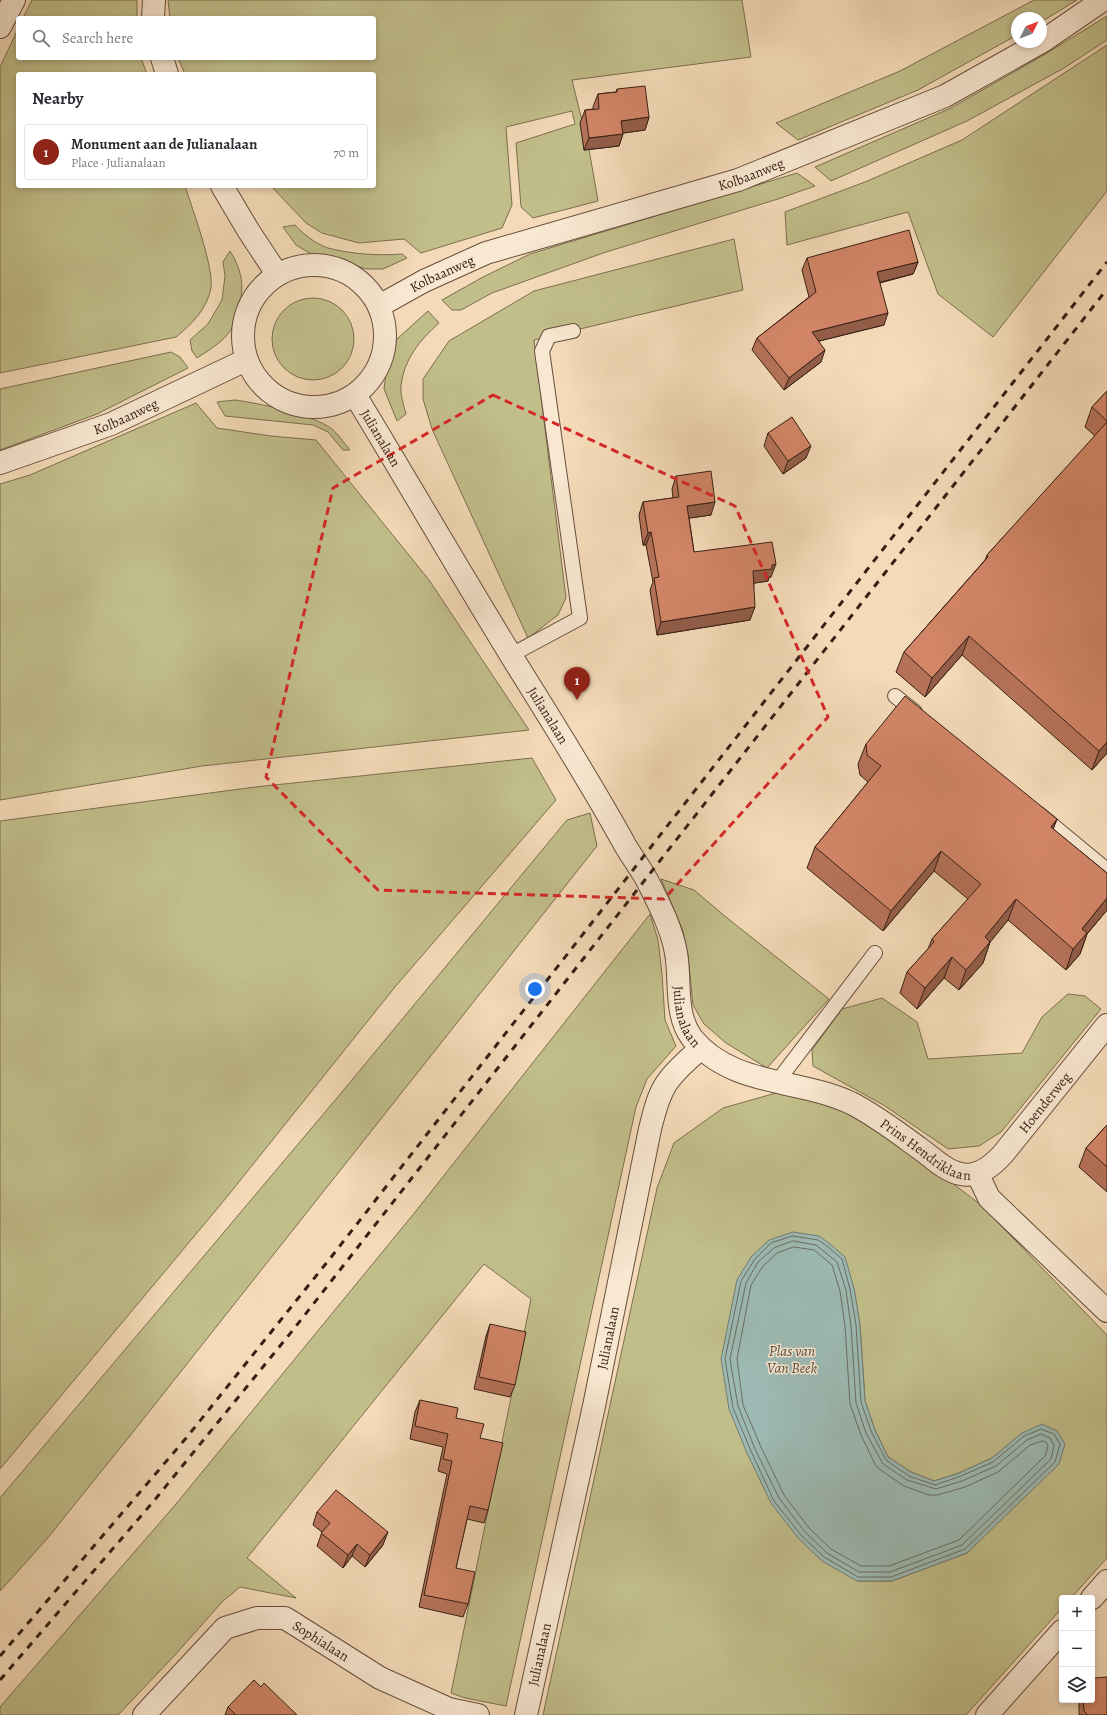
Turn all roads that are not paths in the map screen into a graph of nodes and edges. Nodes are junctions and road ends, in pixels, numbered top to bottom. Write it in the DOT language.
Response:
graph roads {
  1 [pos="154,0"];
  2 [pos="1103,0"];
  3 [pos="153,16"];
  4 [pos="163,60"];
  5 [pos="166,72"];
  6 [pos="223,188"];
  7 [pos="277,274"];
  8 [pos="379,306"];
  9 [pos="573,331"];
  10 [pos="246,360"];
  11 [pos="355,395"];
  12 [pos="0,463"];
  13 [pos="511,655"];
  14 [pos="896,696"];
  15 [pos="926,721"];
  16 [pos="1028,805"];
  17 [pos="1107,870"];
  18 [pos="875,953"];
  19 [pos="1107,1025"];
  20 [pos="701,1048"];
  21 [pos="777,1082"];
  22 [pos="977,1173"];
  23 [pos="1107,1311"];
  24 [pos="1107,1581"];
  25 [pos="1095,1595"];
  26 [pos="1059,1635"];
  27 [pos="144,1715"];
  28 [pos="478,1715"];
  29 [pos="526,1715"];
  30 [pos="988,1715"];
  1 -- 3 [label="street"];
  2 -- 8 [label="street, Kolbaanweg"];
  4 -- 5 [label="street"];
  6 -- 7 [label="street"];
  7 -- 8 [label="street"];
  7 -- 10 [label="street"];
  8 -- 11 [label="street"];
  9 -- 13 [label="lane"];
  10 -- 11 [label="street"];
  10 -- 12 [label="street, Kolbaanweg"];
  11 -- 13 [label="street, Julianalaan"];
  13 -- 20 [label="street, Julianalaan"];
  14 -- 15 [label="lane"];
  16 -- 17 [label="lane"];
  18 -- 21 [label="lane"];
  19 -- 22 [label="street, Hoenderweg"];
  20 -- 21 [label="street, Prins Hendriklaan"];
  20 -- 29 [label="street, Julianalaan"];
  21 -- 22 [label="street, Prins Hendriklaan"];
  22 -- 23 [label="street, Prins Hendriklaan"];
  24 -- 25 [label="street"];
  26 -- 30 [label="street"];
  27 -- 28 [label="street, Sophialaan"];
}
